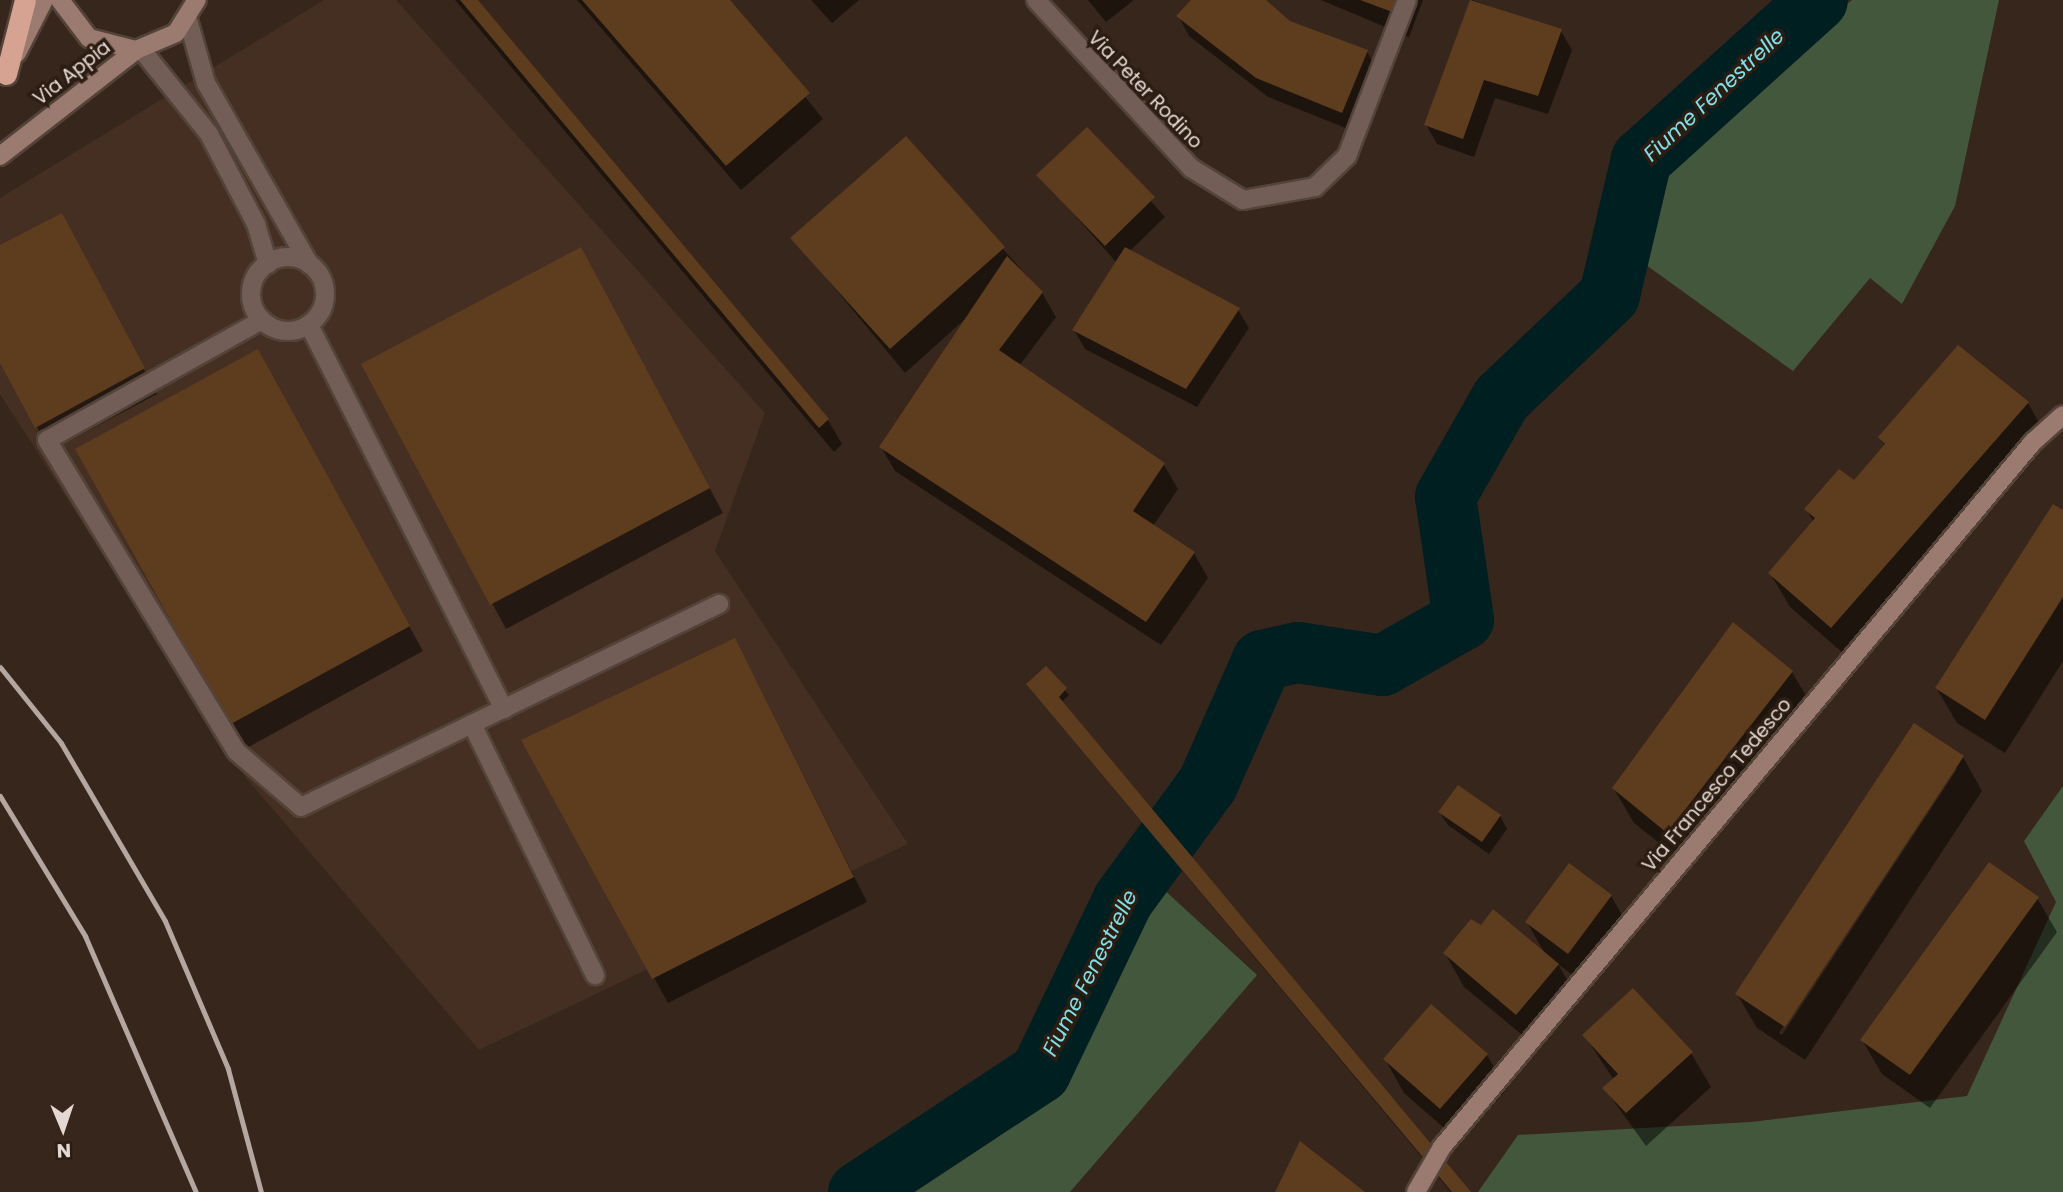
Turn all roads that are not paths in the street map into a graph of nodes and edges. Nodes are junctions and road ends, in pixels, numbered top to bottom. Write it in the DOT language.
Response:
graph roads {
  1 [pos="25,0"];
  2 [pos="44,0"];
  3 [pos="60,0"];
  4 [pos="1036,0"];
  5 [pos="1407,0"];
  6 [pos="196,7"];
  7 [pos="139,50"];
  8 [pos="3,77"];
  9 [pos="0,156"];
  10 [pos="268,264"];
  11 [pos="310,265"];
  12 [pos="262,320"];
  13 [pos="309,325"];
  14 [pos="2063,415"];
  15 [pos="719,604"];
  16 [pos="504,709"];
  17 [pos="472,724"];
  18 [pos="595,975"];
  19 [pos="1416,1192"];
  1 -- 8 [label="highway"];
  2 -- 8 [label="street"];
  3 -- 7 [label="street, Via Appia"];
  4 -- 5 [label="street, Via Peter Rodino"];
  6 -- 7 [label="street, Via Appia"];
  6 -- 11 [label="street"];
  7 -- 9 [label="street, Via Appia"];
  7 -- 10 [label="street"];
  10 -- 11 [label="street"];
  10 -- 12 [label="street"];
  11 -- 13 [label="street"];
  12 -- 13 [label="street"];
  12 -- 17 [label="street"];
  13 -- 16 [label="street"];
  14 -- 19 [label="street, Via Francesco Tedesco"];
  15 -- 16 [label="street"];
  16 -- 17 [label="street"];
  17 -- 18 [label="street"];
}
